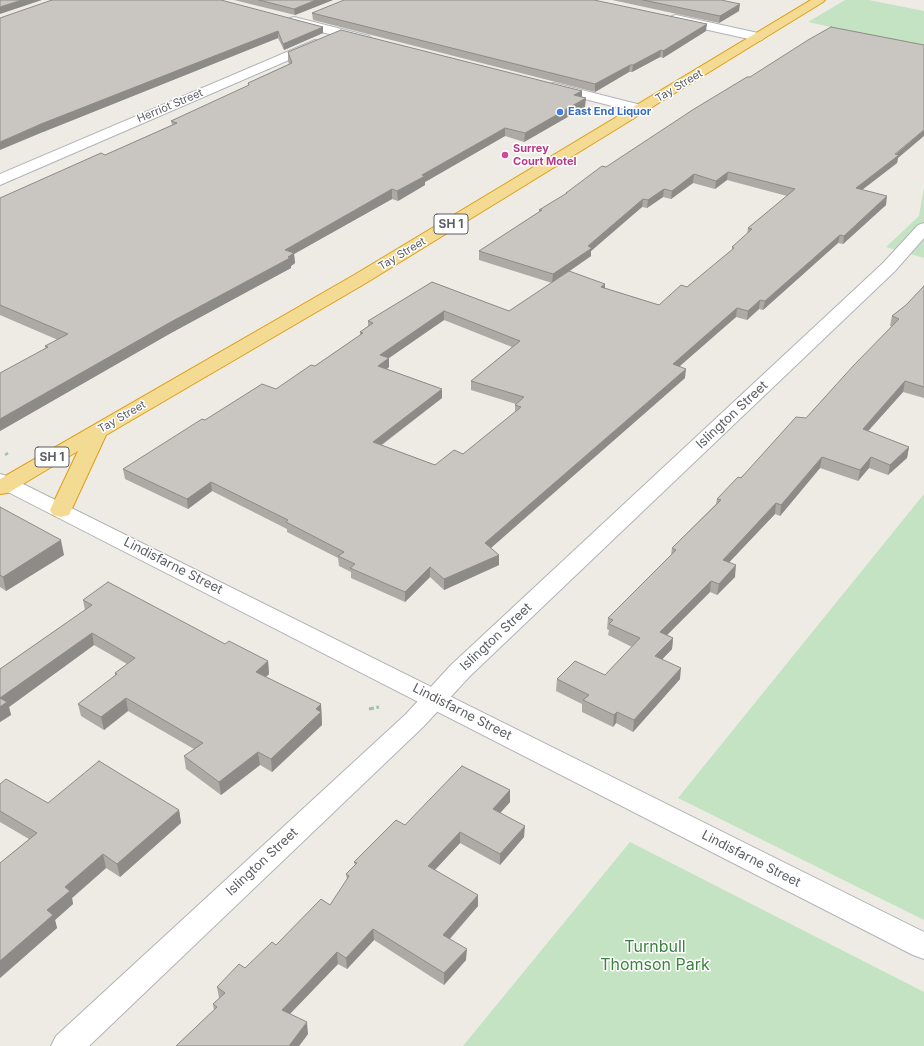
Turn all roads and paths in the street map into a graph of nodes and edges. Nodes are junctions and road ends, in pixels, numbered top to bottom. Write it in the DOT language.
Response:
graph roads {
  1 [pos="819,0"];
  2 [pos="314,13"];
  3 [pos="664,16"];
  4 [pos="281,17"];
  5 [pos="296,21"];
  6 [pos="340,32"];
  7 [pos="758,37"];
  8 [pos="378,42"];
  9 [pos="545,85"];
  10 [pos="640,109"];
  11 [pos="0,180"];
  12 [pos="924,228"];
  13 [pos="98,430"];
  14 [pos="2,483"];
  15 [pos="61,510"];
  16 [pos="434,698"];
  17 [pos="379,707"];
  18 [pos="369,709"];
  19 [pos="924,946"];
  20 [pos="68,1046"];
  1 -- 7 [label="highway, Tay Street / SH 1"];
  2 -- 5 [label="street"];
  3 -- 7 [label="street"];
  4 -- 5 [label="street"];
  5 -- 6 [label="street"];
  6 -- 8 [label="street"];
  6 -- 11 [label="street, Herriot Street"];
  7 -- 10 [label="highway, Tay Street / SH 1"];
  9 -- 10 [label="street"];
  10 -- 13 [label="highway, Tay Street / SH 1"];
  12 -- 16 [label="street, Islington Street"];
  13 -- 14 [label="highway, Tay Street / SH 1"];
  13 -- 15 [label="highway"];
  14 -- 15 [label="street, Lindisfarne Street"];
  15 -- 16 [label="street, Lindisfarne Street"];
  16 -- 19 [label="street, Lindisfarne Street"];
  16 -- 20 [label="street, Islington Street"];
  17 -- 18 [label="path"];
}
